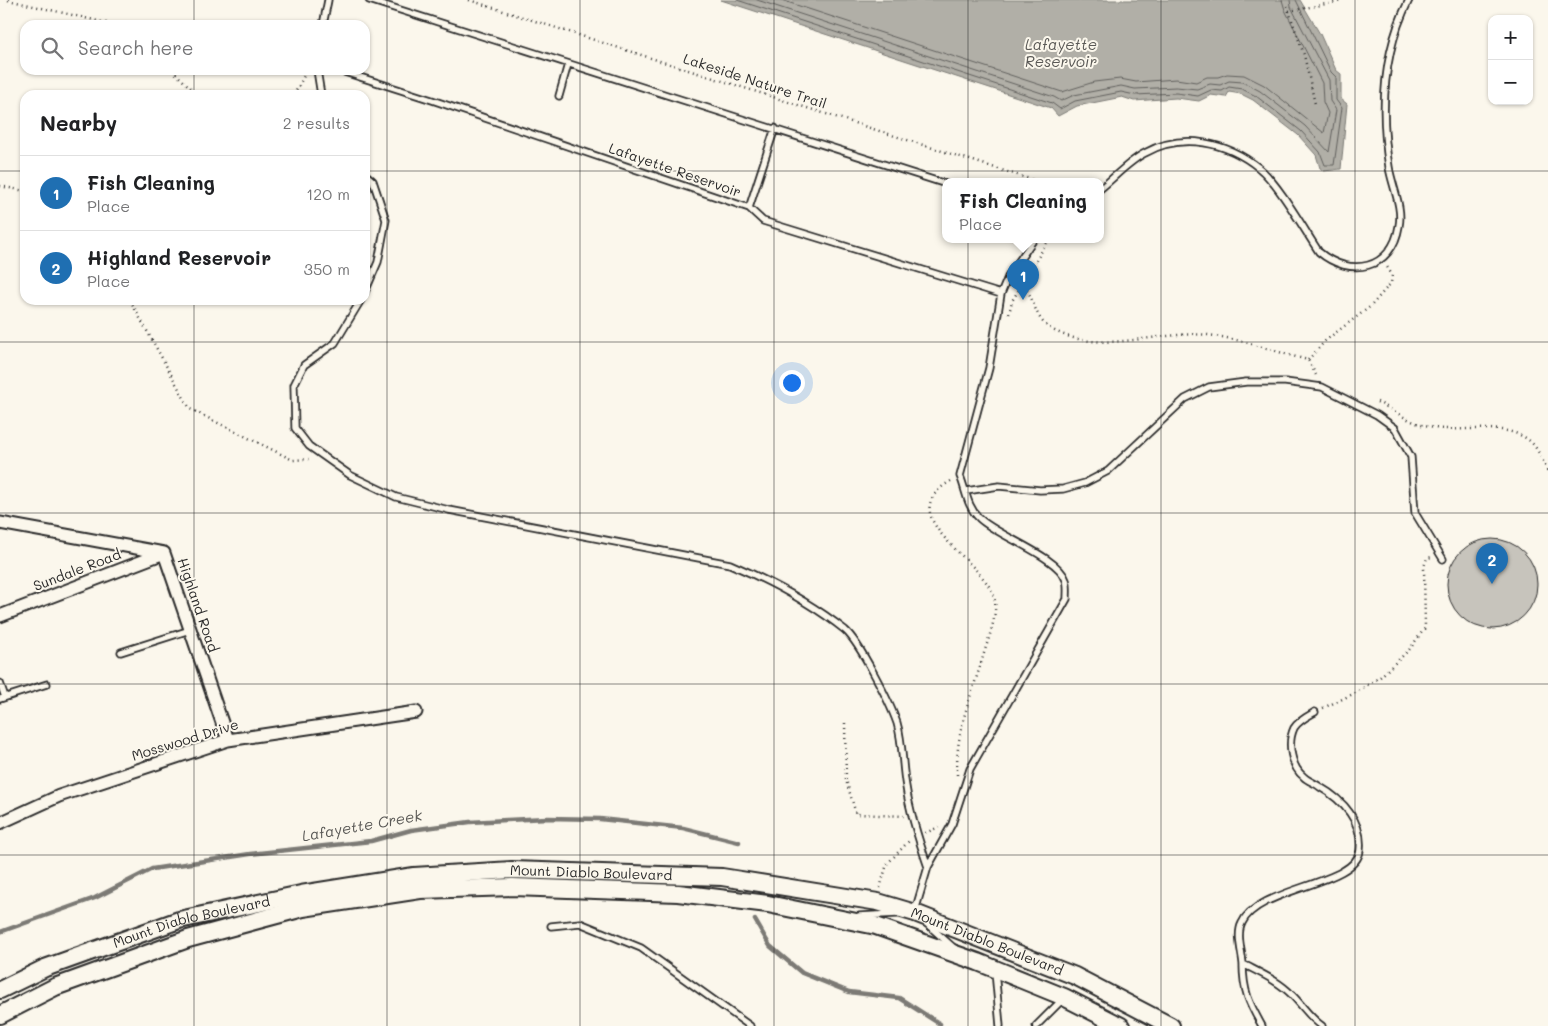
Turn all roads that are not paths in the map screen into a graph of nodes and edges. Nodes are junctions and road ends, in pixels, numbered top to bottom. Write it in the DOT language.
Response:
graph roads {
  1 [pos="328,0"];
  2 [pos="369,0"];
  3 [pos="1409,0"];
  4 [pos="324,20"];
  5 [pos="568,64"];
  6 [pos="318,75"];
  7 [pos="354,75"];
  8 [pos="320,90"];
  9 [pos="559,96"];
  10 [pos="775,128"];
  11 [pos="370,178"];
  12 [pos="942,183"];
  13 [pos="1104,185"];
  14 [pos="749,208"];
  15 [pos="1031,243"];
  16 [pos="370,280"];
  17 [pos="1001,294"];
  18 [pos="358,305"];
  19 [pos="966,490"];
  20 [pos="0,523"];
  21 [pos="164,553"];
  22 [pos="1442,557"];
  23 [pos="0,616"];
  24 [pos="190,630"];
  25 [pos="122,652"];
  26 [pos="0,683"];
  27 [pos="48,684"];
  28 [pos="3,698"];
  29 [pos="416,712"];
  30 [pos="1315,712"];
  31 [pos="228,740"];
  32 [pos="0,823"];
  33 [pos="928,868"];
  34 [pos="915,913"];
  35 [pos="833,917"];
  36 [pos="551,926"];
  37 [pos="965,957"];
  38 [pos="1243,964"];
  39 [pos="995,969"];
  40 [pos="0,990"];
  41 [pos="1064,997"];
  42 [pos="0,1016"];
  43 [pos="750,1026"];
  44 [pos="1000,1026"];
  45 [pos="1036,1026"];
  46 [pos="1121,1026"];
  47 [pos="1171,1026"];
  48 [pos="1262,1026"];
  49 [pos="1322,1026"];
  1 -- 4 [label="lane"];
  2 -- 5 [label="lane"];
  3 -- 13 [label="lane"];
  5 -- 9 [label="lane"];
  5 -- 10 [label="lane"];
  6 -- 8 [label="lane"];
  7 -- 14 [label="lane, Lafayette Reservoir"];
  10 -- 12 [label="lane"];
  10 -- 14 [label="lane"];
  11 -- 16 [label="lane"];
  14 -- 17 [label="lane, Lafayette Reservoir"];
  15 -- 17 [label="lane"];
  17 -- 19 [label="lane"];
  18 -- 33 [label="lane"];
  19 -- 22 [label="lane"];
  19 -- 33 [label="lane"];
  20 -- 21 [label="street, Highland Road"];
  21 -- 23 [label="street, Sundale Road"];
  21 -- 24 [label="street, Highland Road"];
  24 -- 25 [label="lane"];
  24 -- 31 [label="street, Highland Road"];
  26 -- 28 [label="lane"];
  27 -- 28 [label="lane"];
  29 -- 31 [label="street, Mosswood Drive"];
  30 -- 38 [label="lane"];
  31 -- 32 [label="street, Mosswood Drive"];
  33 -- 34 [label="lane"];
  34 -- 35 [label="lane"];
  34 -- 37 [label="lane"];
  34 -- 40 [label="main road, Mount Diablo Boulevard"];
  34 -- 47 [label="main road, Mount Diablo Boulevard"];
  35 -- 37 [label="main road, Mount Diablo Boulevard"];
  35 -- 42 [label="main road, Mount Diablo Boulevard"];
  36 -- 43 [label="lane"];
  37 -- 39 [label="main road, Mount Diablo Boulevard"];
  38 -- 48 [label="lane"];
  38 -- 49 [label="lane"];
  39 -- 41 [label="main road, Mount Diablo Boulevard"];
  39 -- 44 [label="lane"];
  41 -- 45 [label="lane"];
  41 -- 46 [label="main road, Mount Diablo Boulevard"];
}
